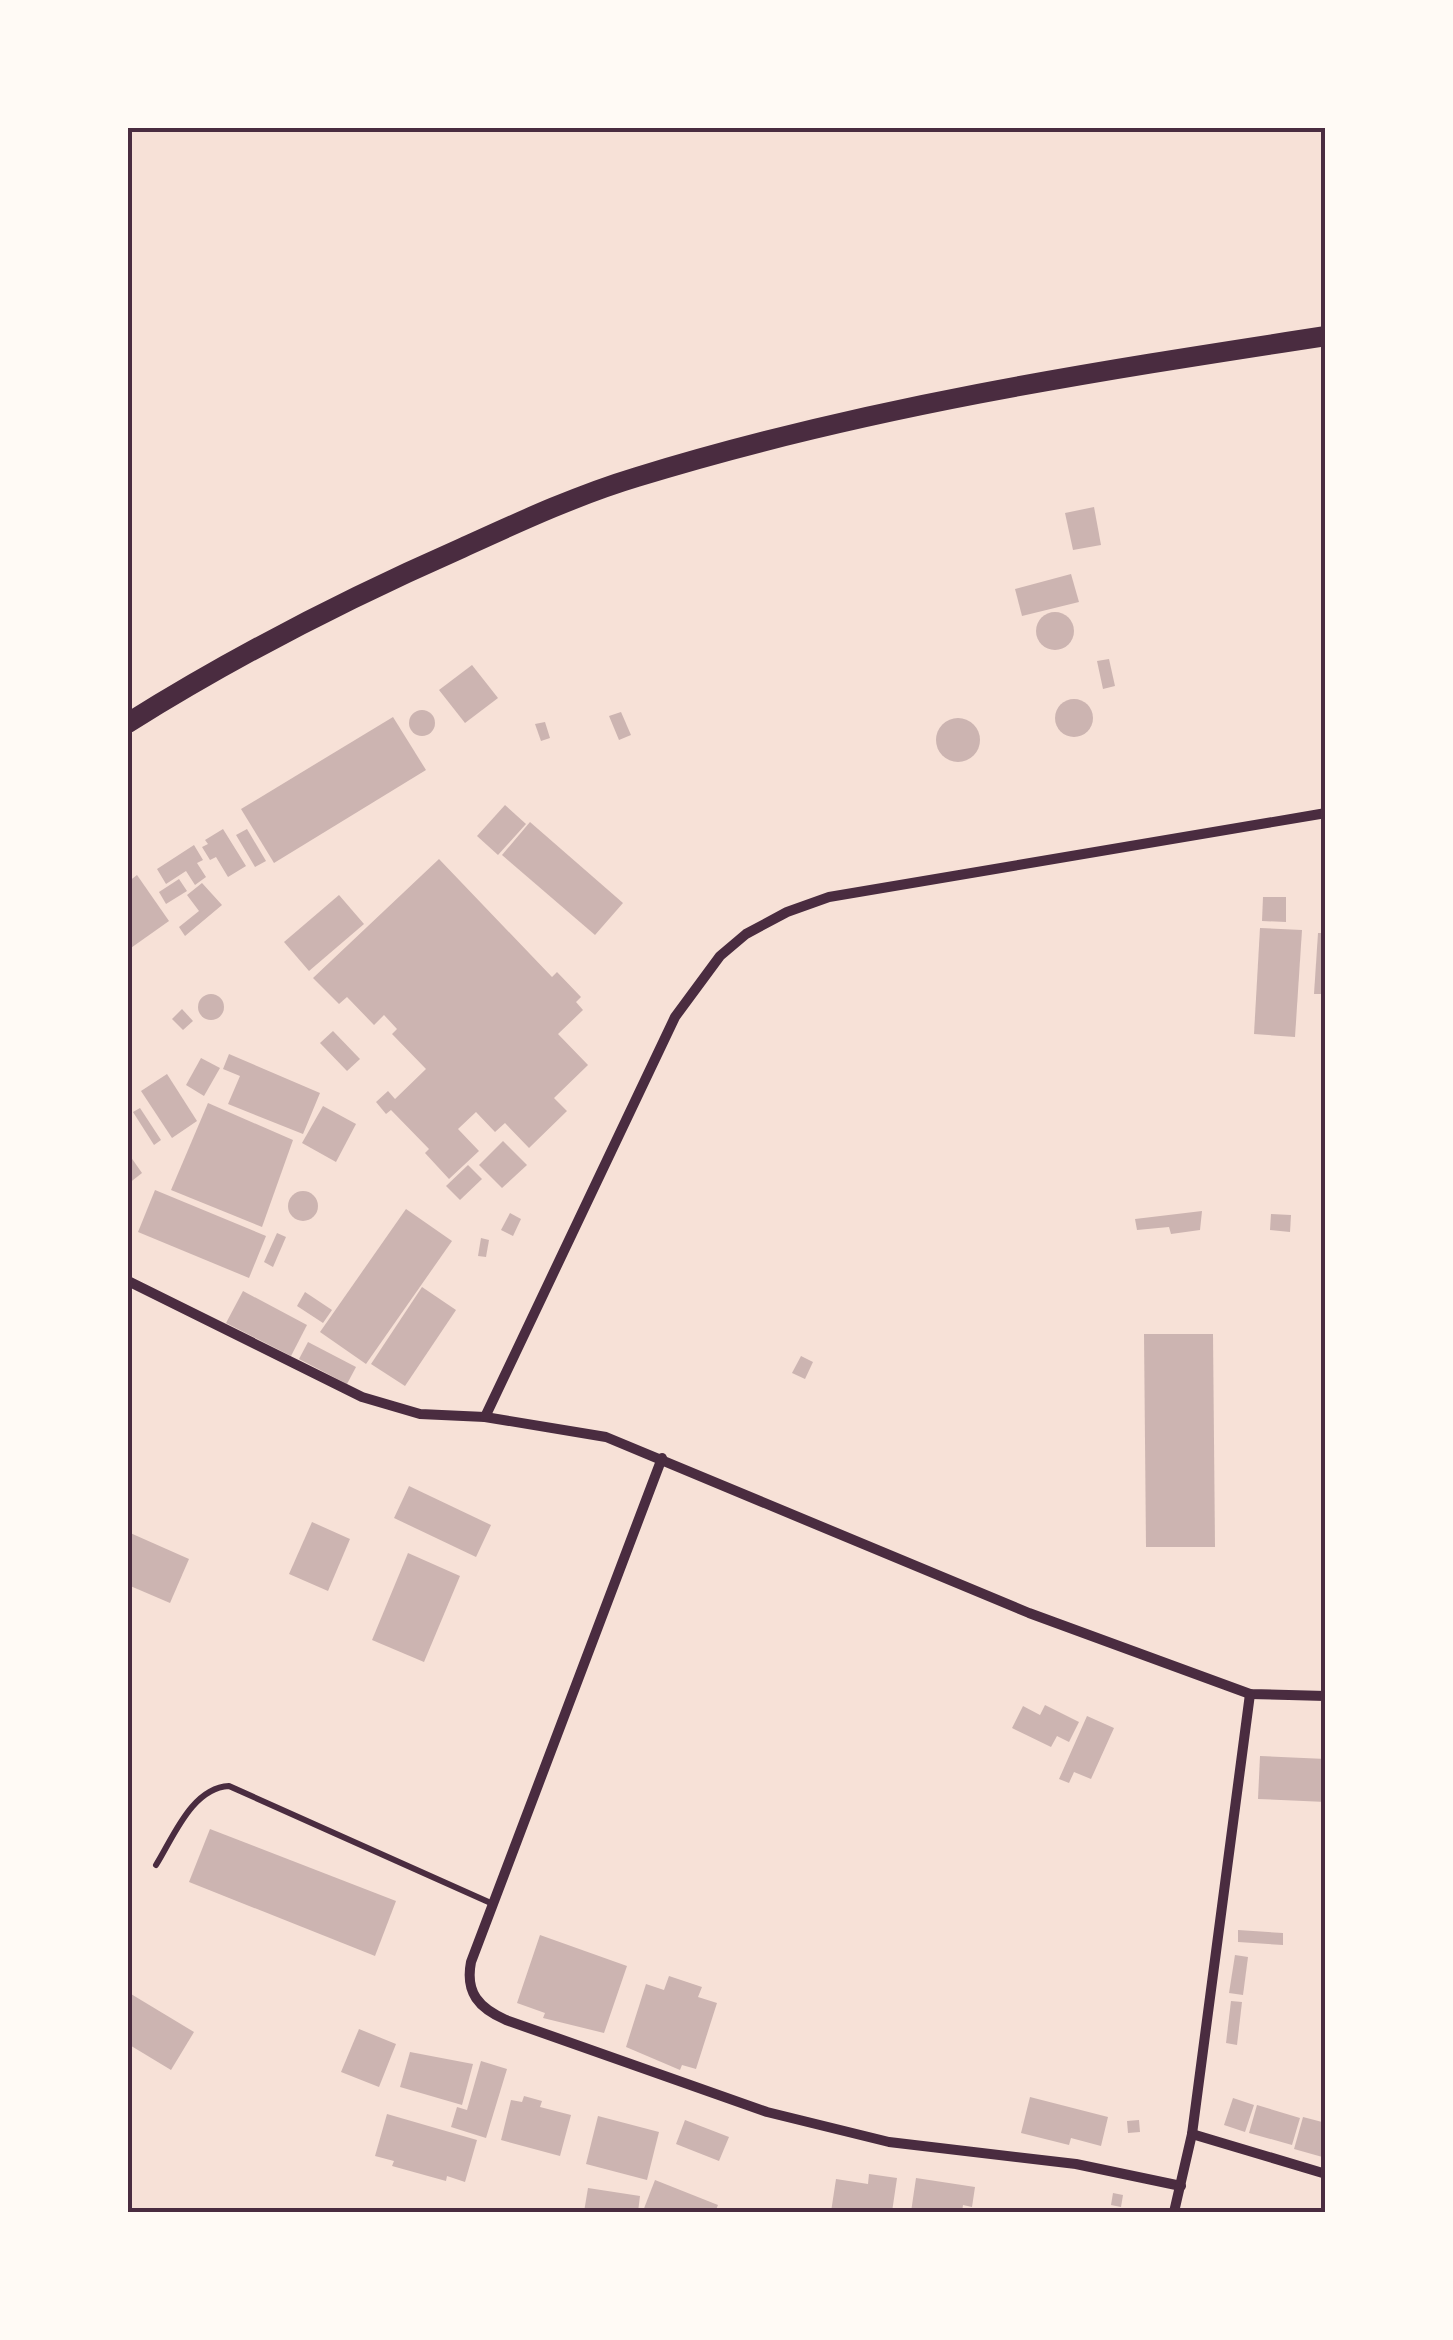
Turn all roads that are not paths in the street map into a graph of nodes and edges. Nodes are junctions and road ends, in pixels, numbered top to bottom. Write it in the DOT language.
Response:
graph roads {
  1 [pos="1326,336"];
  2 [pos="128,723"];
  3 [pos="1326,812"];
  4 [pos="128,1281"];
  5 [pos="485,1416"];
  6 [pos="662,1458"];
  7 [pos="1250,1694"];
  8 [pos="1326,1696"];
  9 [pos="156,1865"];
  10 [pos="494,1905"];
  11 [pos="1192,2134"];
  12 [pos="1326,2174"];
  13 [pos="1181,2186"];
  14 [pos="1174,2212"];
  1 -- 2 [label="highway"];
  3 -- 5 [label="street"];
  4 -- 5 [label="street"];
  5 -- 6 [label="street"];
  6 -- 7 [label="street"];
  6 -- 10 [label="street"];
  7 -- 8 [label="street"];
  7 -- 11 [label="street"];
  9 -- 10 [label="lane"];
  10 -- 13 [label="street"];
  11 -- 12 [label="street"];
  11 -- 13 [label="street"];
  13 -- 14 [label="street"];
}
